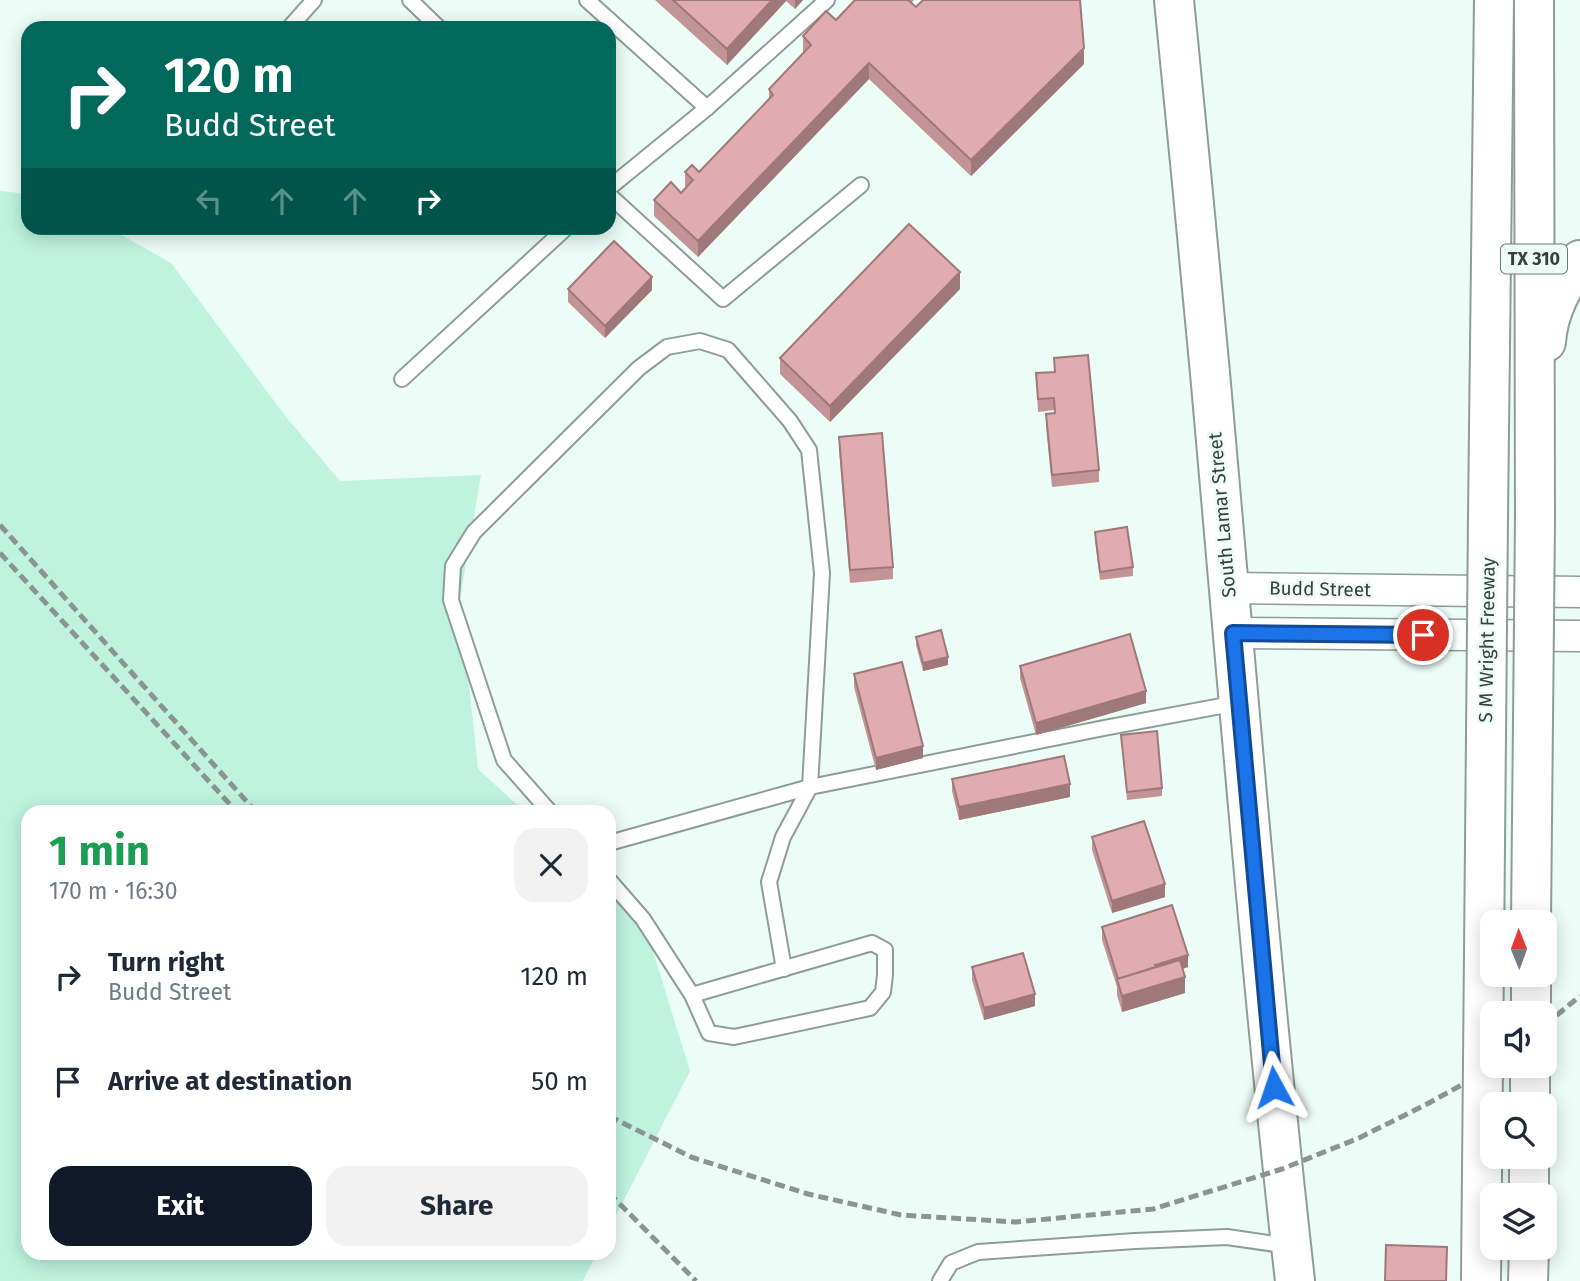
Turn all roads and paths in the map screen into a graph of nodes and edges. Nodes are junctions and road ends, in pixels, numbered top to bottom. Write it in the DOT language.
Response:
graph roads {
  1 [pos="314,0"];
  2 [pos="410,0"];
  3 [pos="587,0"];
  4 [pos="827,0"];
  5 [pos="1174,0"];
  6 [pos="1494,0"];
  7 [pos="1534,0"];
  8 [pos="295,21"];
  9 [pos="432,21"];
  10 [pos="610,21"];
  11 [pos="616,26"];
  12 [pos="707,108"];
  13 [pos="616,182"];
  14 [pos="861,185"];
  15 [pos="616,201"];
  16 [pos="557,235"];
  17 [pos="1580,260"];
  18 [pos="402,379"];
  19 [pos="1535,519"];
  20 [pos="1228,588"];
  21 [pos="1580,592"];
  22 [pos="1233,633"];
  23 [pos="1580,636"];
  24 [pos="1239,703"];
  25 [pos="810,787"];
  26 [pos="544,805"];
  27 [pos="616,841"];
  28 [pos="616,888"];
  29 [pos="1531,910"];
  30 [pos="784,969"];
  31 [pos="692,995"];
  32 [pos="1529,1260"];
  33 [pos="1293,1264"];
  34 [pos="940,1281"];
  35 [pos="1481,1281"];
  36 [pos="1528,1281"];
  1 -- 8 [label="lane"];
  2 -- 9 [label="lane"];
  3 -- 10 [label="lane"];
  4 -- 12 [label="lane"];
  5 -- 20 [label="main road, South Lamar Street"];
  6 -- 35 [label="main road, S M Wright Freeway / TX 310, bridge"];
  7 -- 19 [label="main road, TX 310"];
  11 -- 12 [label="lane"];
  12 -- 13 [label="lane"];
  14 -- 15 [label="lane"];
  16 -- 18 [label="lane"];
  17 -- 19 [label="main road"];
  19 -- 29 [label="main road, TX 310, bridge"];
  20 -- 21 [label="street, Budd Street"];
  20 -- 22 [label="main road, South Lamar Street"];
  22 -- 23 [label="street"];
  22 -- 24 [label="main road, South Lamar Street"];
  24 -- 25 [label="lane"];
  24 -- 33 [label="main road, South Lamar Street"];
  25 -- 26 [label="lane"];
  25 -- 27 [label="lane"];
  25 -- 30 [label="lane"];
  28 -- 31 [label="lane"];
  30 -- 31 [label="lane"];
  30 -- 31 [label="lane"];
  32 -- 36 [label="main road"];
  33 -- 34 [label="lane"];
}
